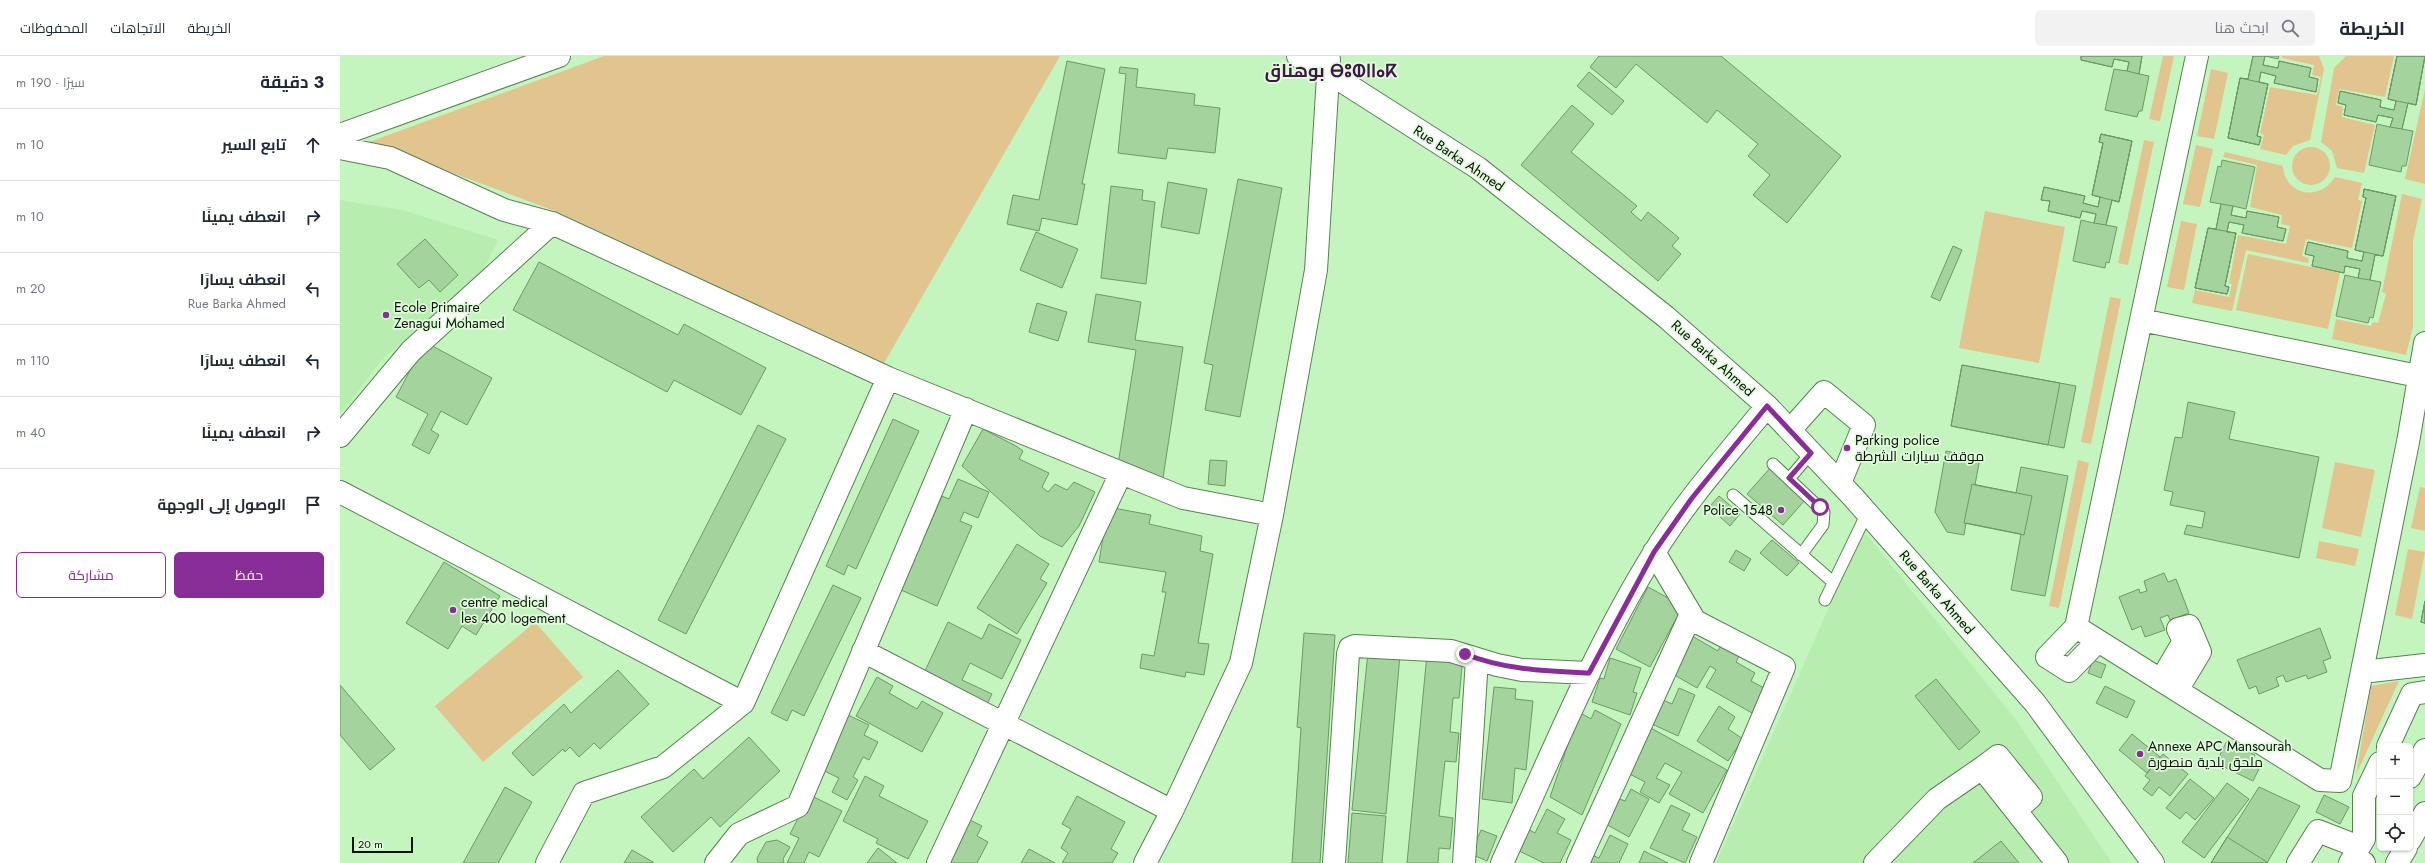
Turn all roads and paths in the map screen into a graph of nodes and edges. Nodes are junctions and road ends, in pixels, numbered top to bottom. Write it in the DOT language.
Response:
graph roads {
  1 [pos="559,56"];
  2 [pos="1298,56"];
  3 [pos="2196,56"];
  4 [pos="1329,64"];
  5 [pos="340,135"];
  6 [pos="340,148"];
  7 [pos="552,223"];
  8 [pos="2141,320"];
  9 [pos="2425,342"];
  10 [pos="2418,376"];
  11 [pos="888,378"];
  12 [pos="1767,406"];
  13 [pos="966,409"];
  14 [pos="1790,430"];
  15 [pos="340,436"];
  16 [pos="1811,453"];
  17 [pos="1773,464"];
  18 [pos="1121,473"];
  19 [pos="1789,478"];
  20 [pos="1840,483"];
  21 [pos="340,492"];
  22 [pos="1733,495"];
  23 [pos="1867,513"];
  24 [pos="1272,515"];
  25 [pos="1654,552"];
  26 [pos="1801,555"];
  27 [pos="1833,582"];
  28 [pos="1825,600"];
  29 [pos="1691,614"];
  30 [pos="2076,627"];
  31 [pos="2098,641"];
  32 [pos="863,652"];
  33 [pos="1477,659"];
  34 [pos="2425,665"];
  35 [pos="2362,672"];
  36 [pos="1589,673"];
  37 [pos="2425,692"];
  38 [pos="743,703"];
  39 [pos="1003,724"];
  40 [pos="2389,743"];
  41 [pos="2425,750"];
  42 [pos="2413,772"];
  43 [pos="2377,777"];
  44 [pos="2340,780"];
  45 [pos="2372,801"];
  46 [pos="1172,811"];
  47 [pos="2372,836"];
  48 [pos="2404,851"];
  49 [pos="2145,861"];
  50 [pos="547,863"];
  51 [pos="716,863"];
  52 [pos="938,863"];
  53 [pos="1144,863"];
  54 [pos="1334,863"];
  55 [pos="1464,863"];
  56 [pos="1502,863"];
  57 [pos="1578,863"];
  58 [pos="1701,863"];
  59 [pos="1875,863"];
  60 [pos="2057,863"];
  61 [pos="2298,863"];
  62 [pos="2350,863"];
  63 [pos="2364,863"];
  64 [pos="2397,863"];
  1 -- 5 [label="street"];
  2 -- 4 [label="street, Rue Barka Ahmed"];
  3 -- 8 [label="street"];
  4 -- 12 [label="street, Rue Barka Ahmed"];
  4 -- 24 [label="street"];
  6 -- 7 [label="street"];
  7 -- 11 [label="street"];
  7 -- 15 [label="street"];
  8 -- 10 [label="street"];
  8 -- 30 [label="street"];
  9 -- 10 [label="street"];
  10 -- 35 [label="street"];
  11 -- 13 [label="street"];
  11 -- 38 [label="street"];
  12 -- 14 [label="street, Rue Barka Ahmed"];
  12 -- 25 [label="street"];
  13 -- 18 [label="street"];
  13 -- 32 [label="street"];
  14 -- 16 [label="street, Rue Barka Ahmed"];
  14 -- 20 [label="street"];
  16 -- 19 [label="lane"];
  16 -- 20 [label="street, Rue Barka Ahmed"];
  17 -- 19 [label="lane"];
  18 -- 24 [label="street"];
  18 -- 39 [label="street"];
  19 -- 26 [label="lane"];
  20 -- 23 [label="street, Rue Barka Ahmed"];
  21 -- 38 [label="street"];
  22 -- 26 [label="lane"];
  23 -- 27 [label="lane"];
  23 -- 49 [label="street, Rue Barka Ahmed"];
  24 -- 46 [label="street"];
  25 -- 29 [label="street"];
  25 -- 36 [label="street"];
  26 -- 27 [label="lane"];
  27 -- 28 [label="lane"];
  29 -- 57 [label="street"];
  29 -- 58 [label="street"];
  30 -- 31 [label="street"];
  30 -- 31 [label="street"];
  31 -- 44 [label="street"];
  32 -- 39 [label="street"];
  32 -- 51 [label="street"];
  33 -- 36 [label="street"];
  33 -- 54 [label="street"];
  33 -- 55 [label="street"];
  34 -- 35 [label="street"];
  35 -- 44 [label="street"];
  36 -- 56 [label="street"];
  37 -- 40 [label="street"];
  38 -- 50 [label="street"];
  39 -- 46 [label="street"];
  39 -- 52 [label="street"];
  41 -- 42 [label="street"];
  43 -- 45 [label="street"];
  44 -- 45 [label="street"];
  45 -- 47 [label="street"];
  46 -- 53 [label="street"];
  47 -- 61 [label="street"];
  47 -- 63 [label="street"];
  48 -- 64 [label="street"];
  59 -- 60 [label="street"];
  62 -- 63 [label="street"];
}
